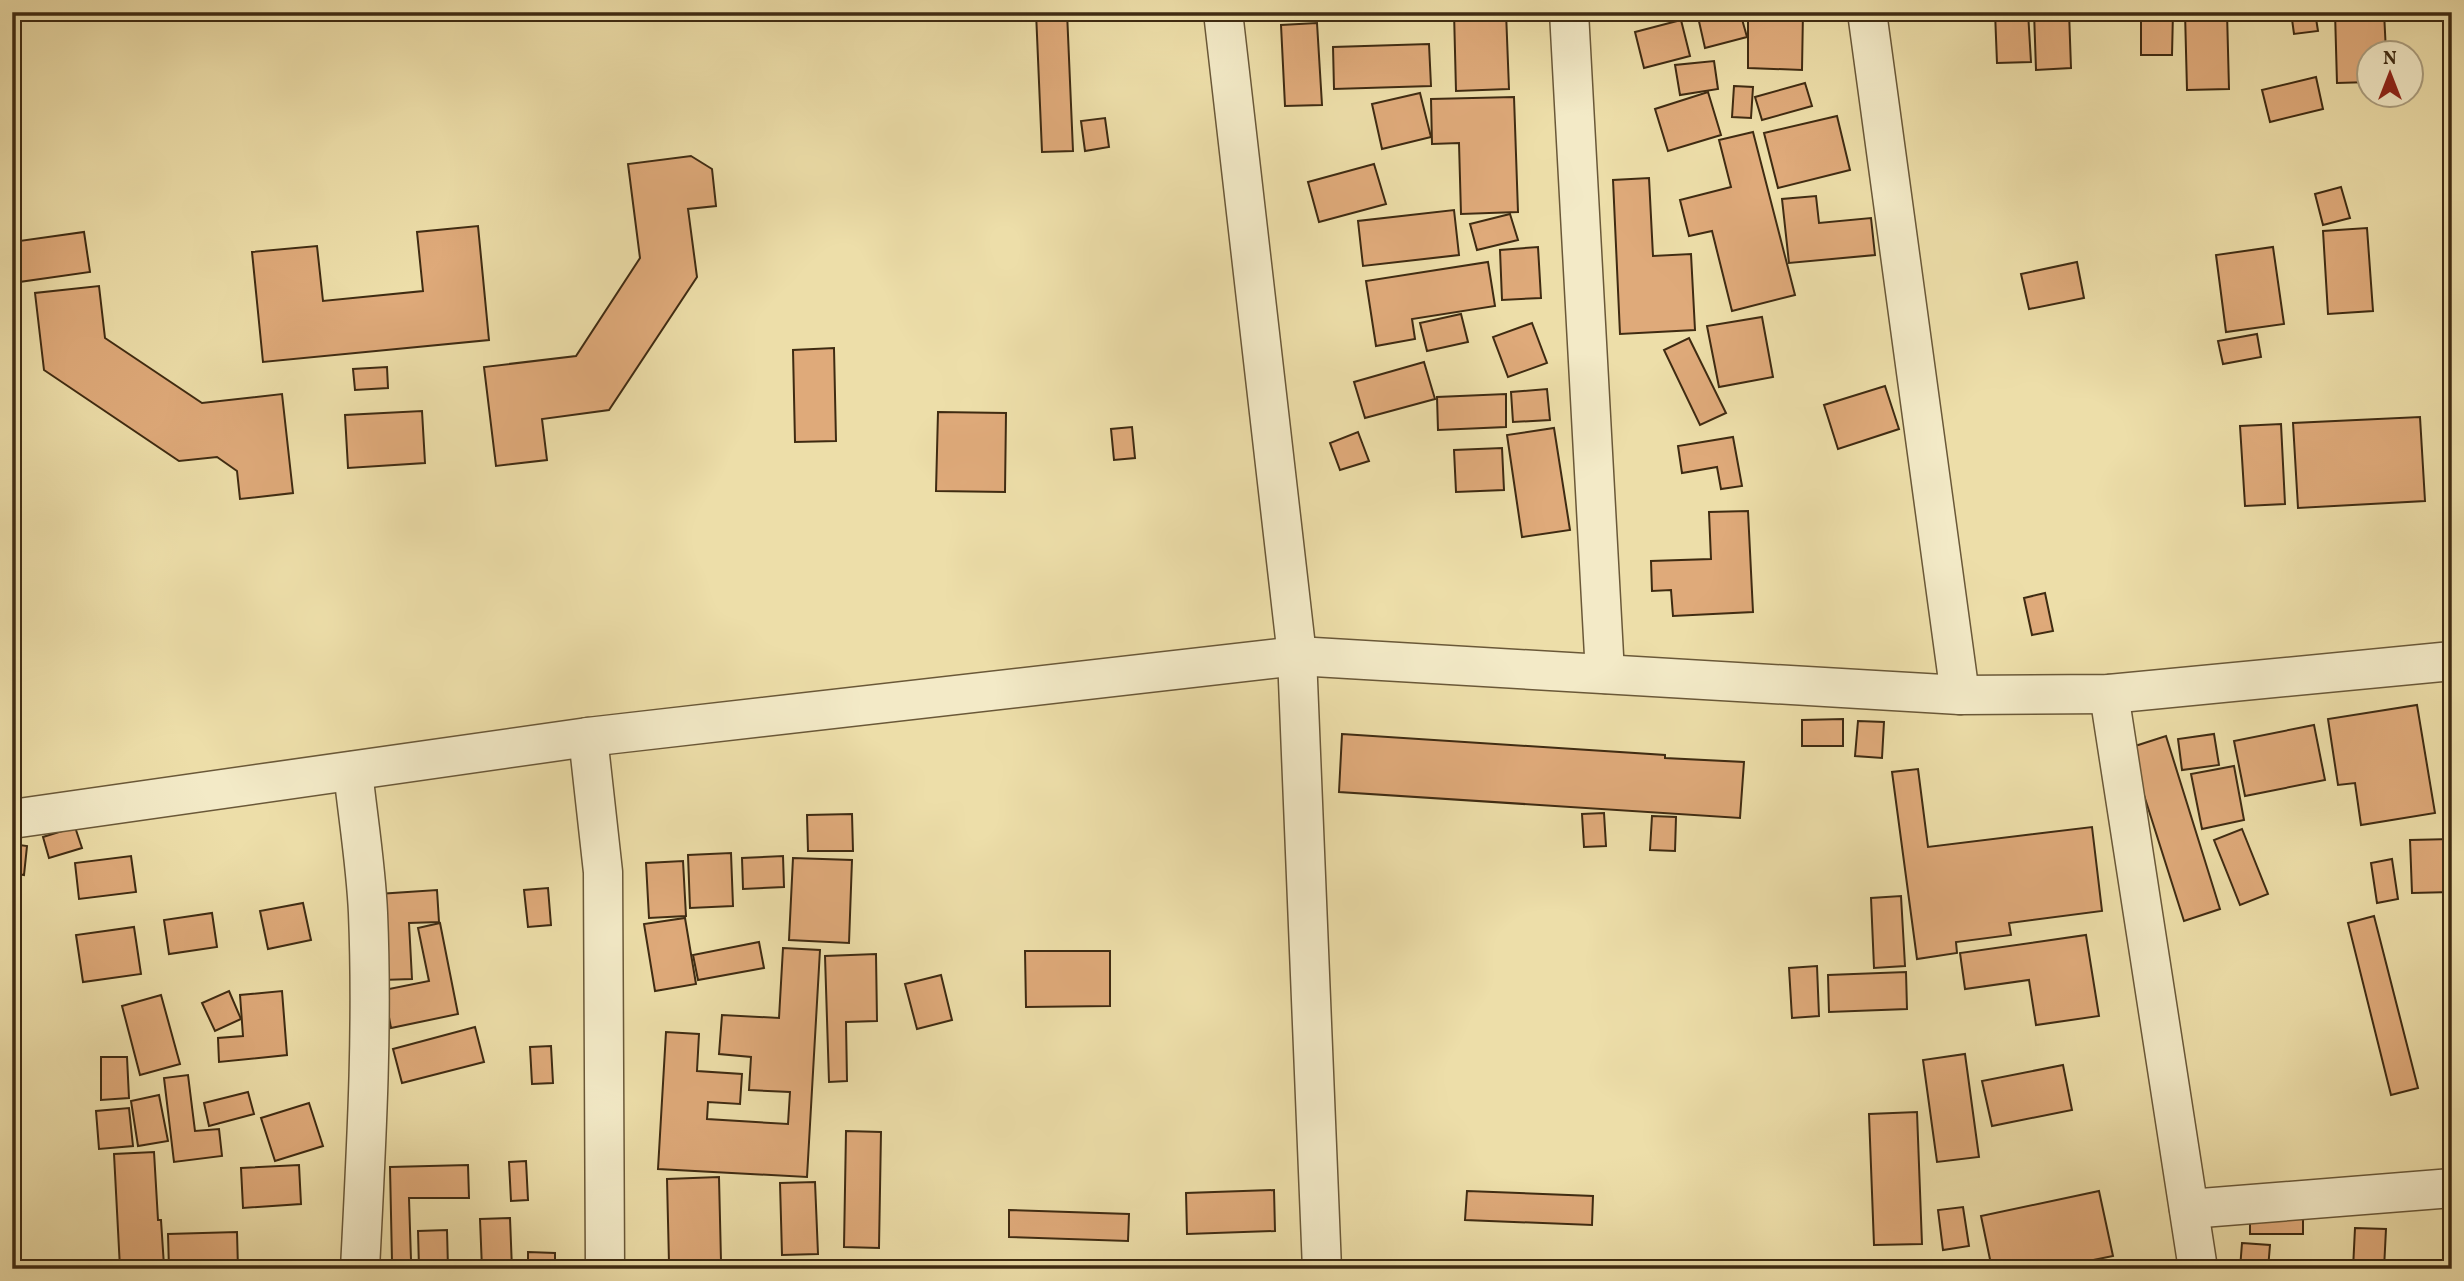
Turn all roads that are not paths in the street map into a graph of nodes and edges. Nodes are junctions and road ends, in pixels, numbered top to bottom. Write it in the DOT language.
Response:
graph roads {
  1 [pos="1223,12"];
  2 [pos="1569,12"];
  3 [pos="1867,12"];
  4 [pos="1297,656"];
  5 [pos="2452,661"];
  6 [pos="1605,674"];
  7 [pos="2109,694"];
  8 [pos="1960,695"];
  9 [pos="588,737"];
  10 [pos="353,771"];
  11 [pos="12,819"];
  12 [pos="2452,1188"];
  13 [pos="2189,1209"];
  14 [pos="360,1269"];
  15 [pos="605,1269"];
  16 [pos="1322,1269"];
  17 [pos="2198,1269"];
  1 -- 4 [label="street"];
  2 -- 6 [label="street"];
  3 -- 8 [label="street"];
  4 -- 6 [label="street"];
  4 -- 9 [label="street"];
  4 -- 16 [label="street"];
  5 -- 7 [label="street"];
  6 -- 8 [label="street"];
  7 -- 8 [label="street"];
  7 -- 13 [label="street"];
  9 -- 10 [label="street"];
  9 -- 15 [label="street"];
  10 -- 11 [label="street"];
  10 -- 14 [label="street"];
  12 -- 13 [label="street"];
  13 -- 17 [label="street"];
}
